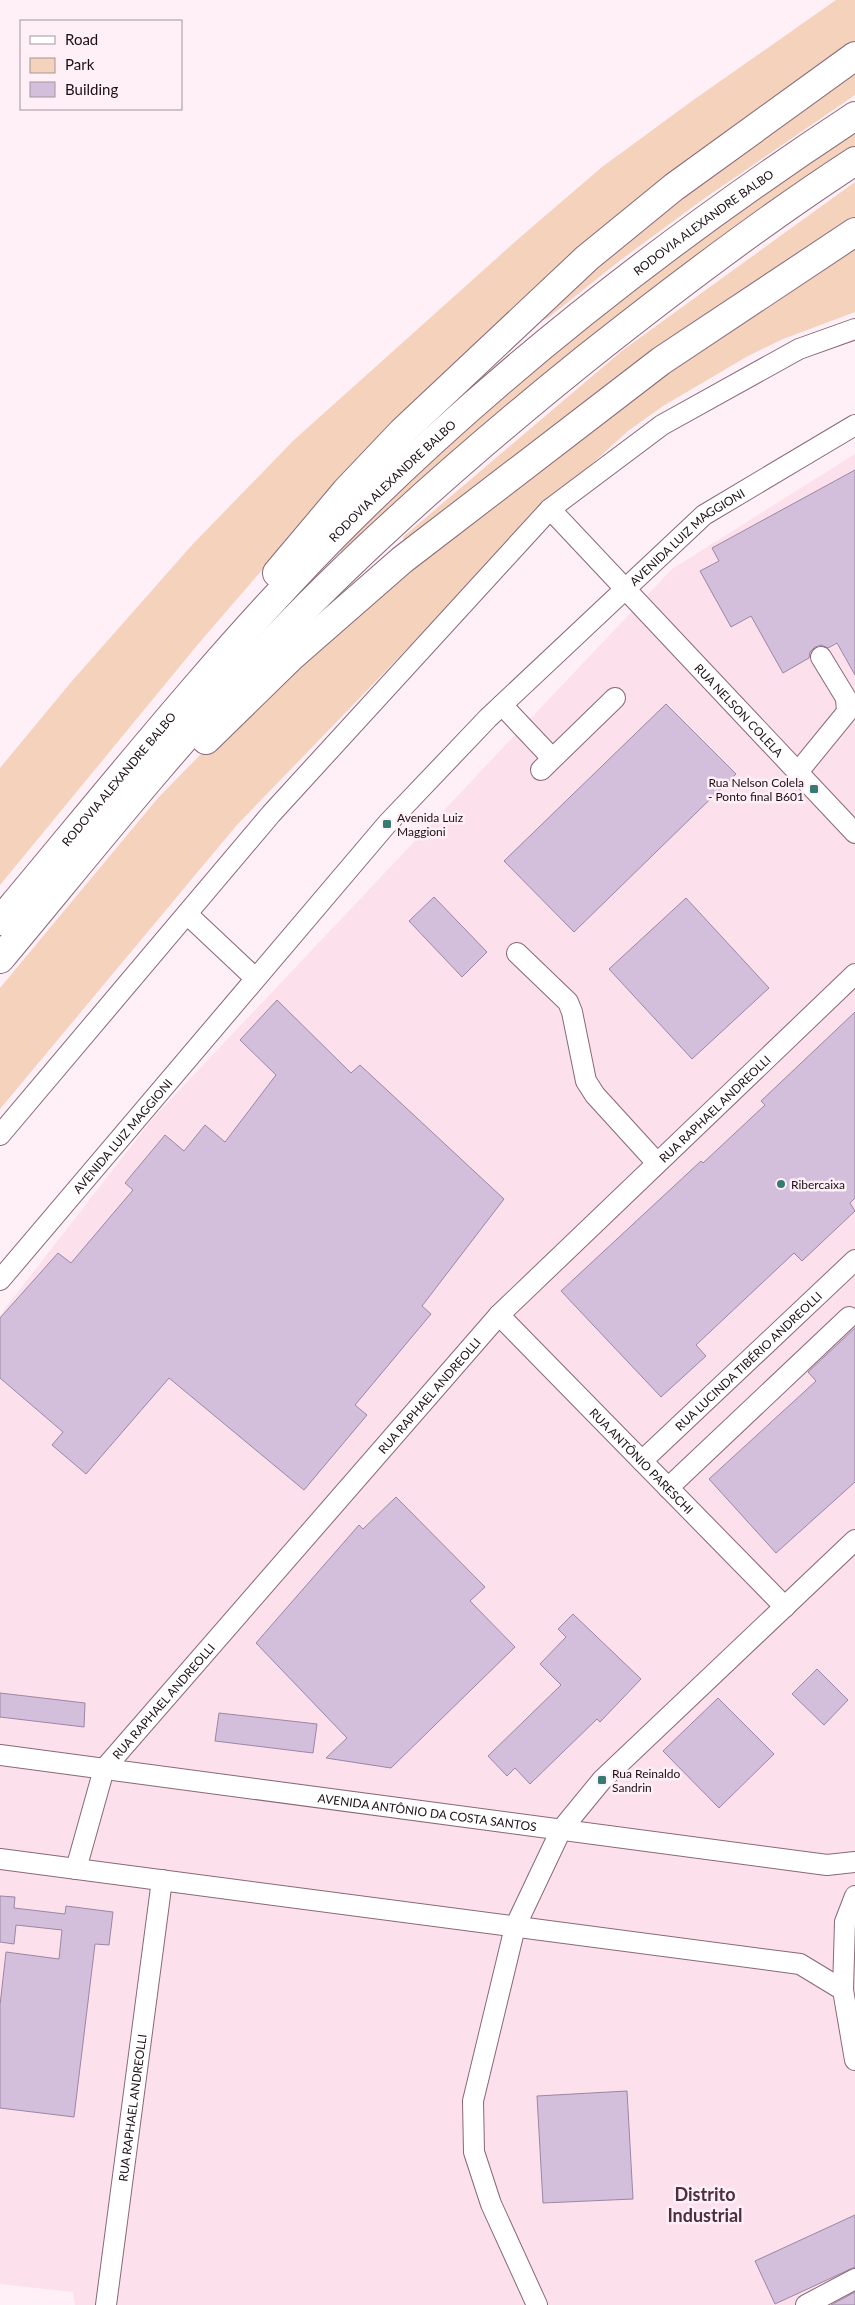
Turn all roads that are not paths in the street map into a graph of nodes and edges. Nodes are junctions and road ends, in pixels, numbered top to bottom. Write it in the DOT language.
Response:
graph roads {
  1 [pos="855,56"];
  2 [pos="855,116"];
  3 [pos="855,161"];
  4 [pos="855,232"];
  5 [pos="855,329"];
  6 [pos="855,425"];
  7 [pos="550,510"];
  8 [pos="624,589"];
  9 [pos="821,657"];
  10 [pos="615,698"];
  11 [pos="502,704"];
  12 [pos="851,714"];
  13 [pos="798,772"];
  14 [pos="102,799"];
  15 [pos="855,832"];
  16 [pos="65,880"];
  17 [pos="187,914"];
  18 [pos="0,921"];
  19 [pos="516,953"];
  20 [pos="0,959"];
  21 [pos="855,974"];
  22 [pos="255,978"];
  23 [pos="0,1135"];
  24 [pos="657,1164"];
  25 [pos="855,1260"];
  26 [pos="0,1280"];
  27 [pos="499,1315"];
  28 [pos="849,1317"];
  29 [pos="642,1461"];
  30 [pos="668,1488"];
  31 [pos="855,1540"];
  32 [pos="785,1606"];
  33 [pos="0,1755"];
  34 [pos="104,1769"];
  35 [pos="561,1830"];
  36 [pos="0,1859"];
  37 [pos="855,1862"];
  38 [pos="76,1869"];
  39 [pos="162,1880"];
  40 [pos="855,1896"];
  41 [pos="516,1927"];
  42 [pos="843,1990"];
  43 [pos="855,2060"];
  44 [pos="855,2279"];
  45 [pos="106,2305"];
  46 [pos="537,2305"];
  47 [pos="806,2305"];
  1 -- 14 [label="highway"];
  2 -- 14 [label="highway, RODOVIA ALEXANDRE BALBO"];
  3 -- 16 [label="highway, RODOVIA ALEXANDRE BALBO"];
  4 -- 16 [label="highway"];
  5 -- 7 [label="street"];
  6 -- 8 [label="street, AVENIDA LUIZ MAGGIONI"];
  7 -- 8 [label="street, RUA NELSON COLELA"];
  7 -- 17 [label="street"];
  8 -- 11 [label="street, AVENIDA LUIZ MAGGIONI"];
  8 -- 13 [label="street, RUA NELSON COLELA"];
  9 -- 12 [label="street"];
  10 -- 11 [label="street"];
  11 -- 22 [label="street, AVENIDA LUIZ MAGGIONI"];
  12 -- 13 [label="street"];
  13 -- 15 [label="street, RUA NELSON COLELA"];
  14 -- 18 [label="highway, RODOVIA ALEXANDRE BALBO"];
  16 -- 20 [label="highway, RODOVIA ALEXANDRE BALBO"];
  17 -- 22 [label="street"];
  17 -- 23 [label="street"];
  19 -- 24 [label="street"];
  21 -- 24 [label="street, RUA RAPHAEL ANDREOLLI"];
  22 -- 26 [label="street, AVENIDA LUIZ MAGGIONI"];
  24 -- 27 [label="street, RUA RAPHAEL ANDREOLLI"];
  25 -- 29 [label="street, RUA LUCINDA TIBÉRIO ANDREOLLI"];
  27 -- 29 [label="street, RUA ANTÔNIO PARESCHI"];
  27 -- 34 [label="street, RUA RAPHAEL ANDREOLLI"];
  28 -- 30 [label="street"];
  29 -- 30 [label="street, RUA ANTÔNIO PARESCHI"];
  30 -- 32 [label="street, RUA ANTÔNIO PARESCHI"];
  31 -- 32 [label="street"];
  32 -- 35 [label="street"];
  33 -- 34 [label="street, AVENIDA ANTÔNIO DA COSTA SANTOS"];
  34 -- 35 [label="street, AVENIDA ANTÔNIO DA COSTA SANTOS"];
  34 -- 38 [label="street, RUA RAPHAEL ANDREOLLI"];
  35 -- 37 [label="street, AVENIDA ANTÔNIO DA COSTA SANTOS"];
  35 -- 41 [label="street"];
  36 -- 38 [label="street"];
  38 -- 39 [label="street"];
  39 -- 41 [label="street"];
  39 -- 45 [label="street, RUA RAPHAEL ANDREOLLI"];
  40 -- 42 [label="street"];
  41 -- 42 [label="street"];
  41 -- 46 [label="street"];
  42 -- 43 [label="street"];
  44 -- 47 [label="street"];
}
